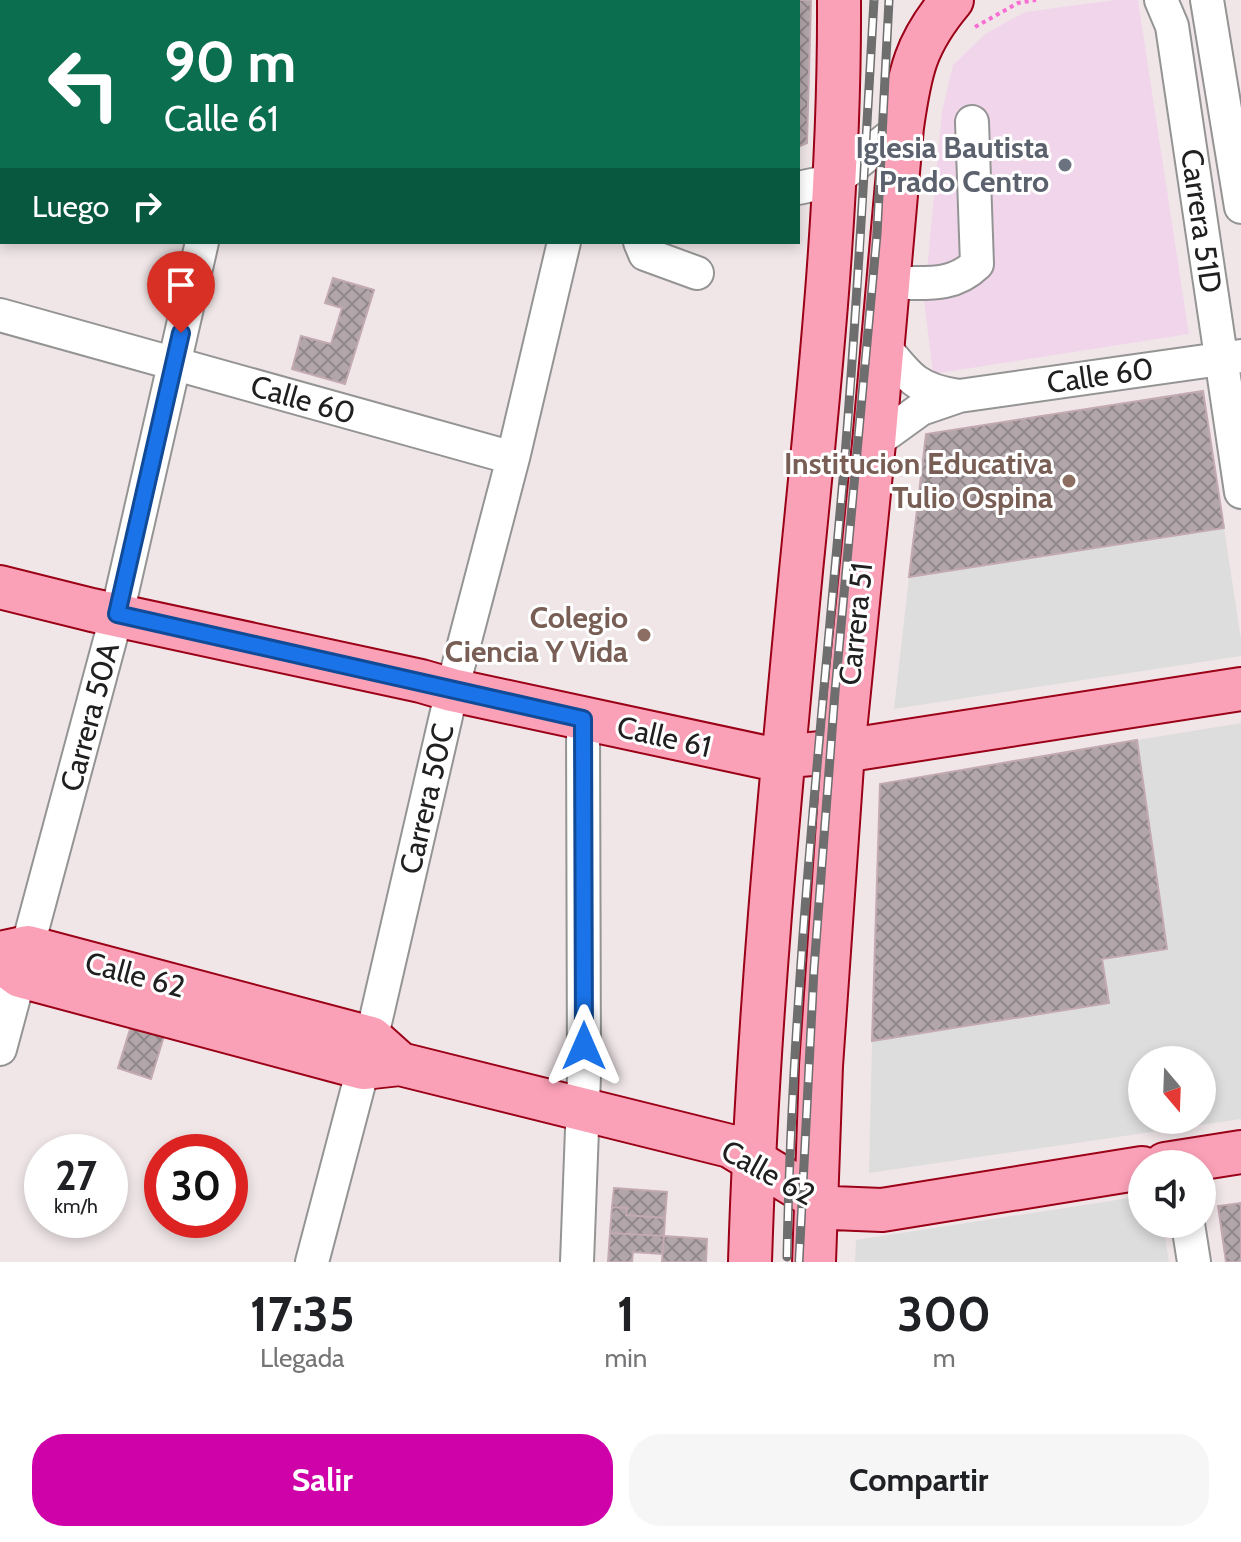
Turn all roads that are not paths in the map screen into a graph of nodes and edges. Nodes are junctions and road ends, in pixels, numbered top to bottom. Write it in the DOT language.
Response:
graph roads {
  1 [pos="839,0"];
  2 [pos="1161,0"];
  3 [pos="1207,0"];
  4 [pos="962,14"];
  5 [pos="972,122"];
  6 [pos="902,127"];
  7 [pos="817,184"];
  8 [pos="1241,207"];
  9 [pos="202,244"];
  10 [pos="564,244"];
  11 [pos="641,244"];
  12 [pos="697,273"];
  13 [pos="889,283"];
  14 [pos="0,315"];
  15 [pos="883,345"];
  16 [pos="1231,357"];
  17 [pos="174,364"];
  18 [pos="959,396"];
  19 [pos="874,443"];
  20 [pos="513,458"];
  21 [pos="1241,492"];
  22 [pos="0,587"];
  23 [pos="117,614"];
  24 [pos="1241,689"];
  25 [pos="452,690"];
  26 [pos="583,719"];
  27 [pos="843,751"];
  28 [pos="783,758"];
  29 [pos="12,959"];
  30 [pos="0,1049"];
  31 [pos="378,1057"];
  32 [pos="583,1109"];
  33 [pos="1241,1152"];
  34 [pos="1216,1156"];
  35 [pos="753,1160"];
  36 [pos="1128,1170"];
  37 [pos="816,1200"];
  38 [pos="1190,1238"];
  39 [pos="312,1262"];
  40 [pos="577,1262"];
  41 [pos="750,1262"];
  42 [pos="814,1262"];
  43 [pos="1194,1262"];
  1 -- 7 [label="main road, Carrera 51"];
  2 -- 16 [label="street, Carrera 51D"];
  3 -- 8 [label="street, Carrera 51D"];
  4 -- 6 [label="main road, Carrera 51"];
  5 -- 13 [label="street"];
  6 -- 7 [label="street"];
  6 -- 13 [label="main road, Carrera 51"];
  7 -- 28 [label="main road, Carrera 51"];
  9 -- 17 [label="street, Carrera 50A"];
  10 -- 20 [label="street, Carrera 50C"];
  11 -- 12 [label="street"];
  13 -- 15 [label="main road, Carrera 51"];
  14 -- 17 [label="street, Calle 60"];
  15 -- 18 [label="street, Calle 60"];
  15 -- 19 [label="main road, Carrera 51"];
  16 -- 18 [label="street, Calle 60"];
  16 -- 21 [label="street, Carrera 51D"];
  17 -- 20 [label="street, Calle 60"];
  17 -- 23 [label="street, Carrera 50A"];
  18 -- 19 [label="street, Calle 60"];
  19 -- 27 [label="main road, Carrera 51"];
  20 -- 25 [label="street, Carrera 50C"];
  22 -- 23 [label="main road, Calle 61"];
  23 -- 25 [label="main road, Calle 61"];
  23 -- 29 [label="street, Carrera 50A"];
  24 -- 27 [label="main road, Calle 61"];
  25 -- 26 [label="main road, Calle 61"];
  25 -- 31 [label="street, Carrera 50C"];
  26 -- 28 [label="main road, Calle 61"];
  26 -- 32 [label="street"];
  27 -- 28 [label="main road, Calle 61"];
  27 -- 37 [label="main road, Carrera 51"];
  28 -- 35 [label="main road, Carrera 51"];
  29 -- 30 [label="street, Carrera 50A"];
  29 -- 31 [label="main road, Calle 62"];
  31 -- 32 [label="main road, Calle 62"];
  31 -- 39 [label="street, Carrera 50C"];
  32 -- 35 [label="main road, Calle 62"];
  32 -- 40 [label="street"];
  33 -- 34 [label="main road, Calle 62"];
  35 -- 37 [label="main road, Calle 62"];
  35 -- 41 [label="main road, Carrera 51"];
  36 -- 37 [label="main road, Calle 62"];
  37 -- 42 [label="main road, Carrera 51"];
  38 -- 43 [label="street"];
}
